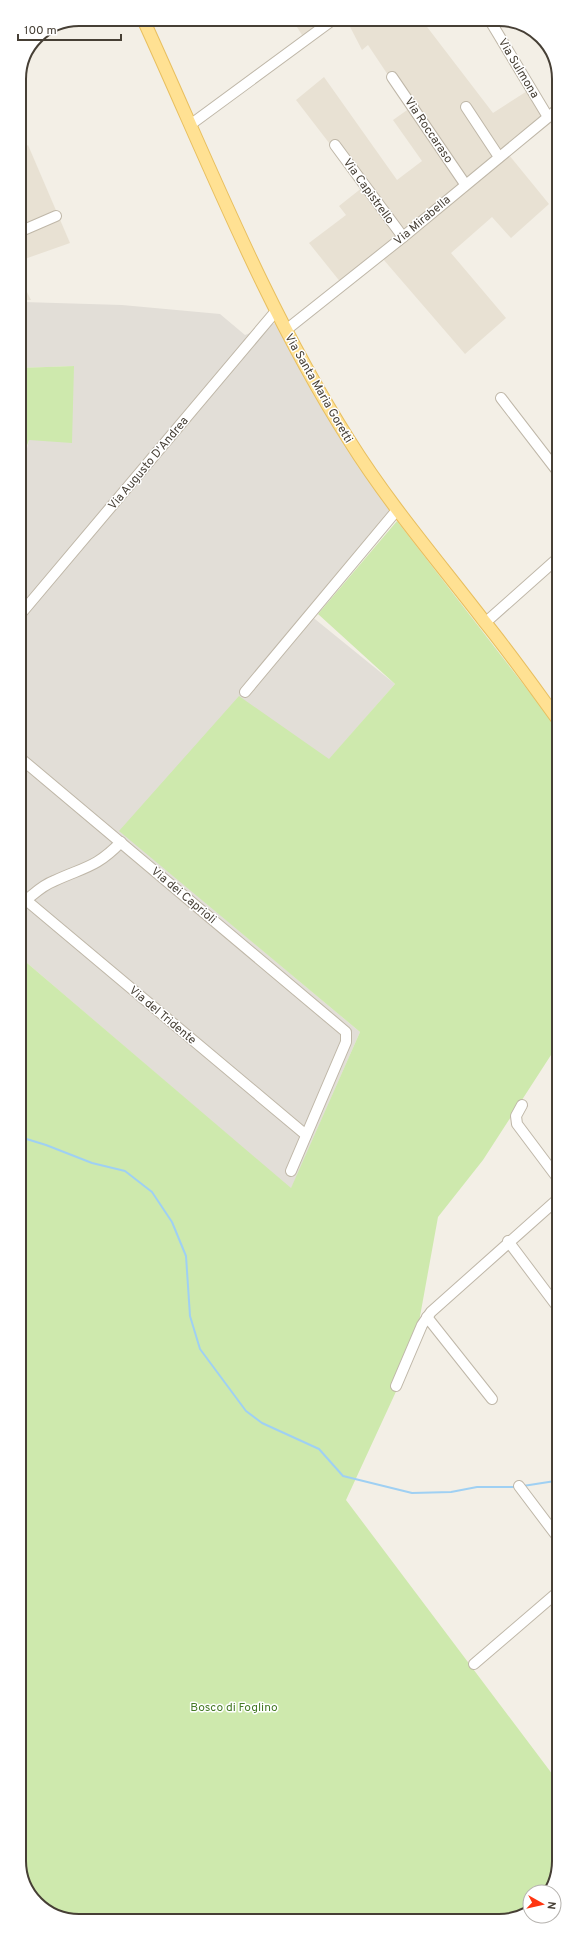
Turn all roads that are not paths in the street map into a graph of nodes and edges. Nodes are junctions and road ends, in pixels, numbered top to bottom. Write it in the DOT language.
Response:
graph roads {
  1 [pos="146,26"];
  2 [pos="324,26"];
  3 [pos="493,26"];
  4 [pos="392,77"];
  5 [pos="466,107"];
  6 [pos="552,114"];
  7 [pos="548,117"];
  8 [pos="190,125"];
  9 [pos="335,145"];
  10 [pos="499,157"];
  11 [pos="465,184"];
  12 [pos="56,216"];
  13 [pos="26,229"];
  14 [pos="403,237"];
  15 [pos="276,311"];
  16 [pos="286,330"];
  17 [pos="501,398"];
  18 [pos="552,464"];
  19 [pos="397,510"];
  20 [pos="552,563"];
  21 [pos="26,608"];
  22 [pos="486,622"];
  23 [pos="245,692"];
  24 [pos="552,712"];
  25 [pos="26,762"];
  26 [pos="121,842"];
  27 [pos="26,896"];
  28 [pos="26,901"];
  29 [pos="522,1105"];
  30 [pos="306,1135"];
  31 [pos="291,1170"];
  32 [pos="552,1172"];
  33 [pos="552,1204"];
  34 [pos="511,1239"];
  35 [pos="552,1295"];
  36 [pos="427,1317"];
  37 [pos="396,1386"];
  38 [pos="492,1399"];
  39 [pos="519,1486"];
  40 [pos="552,1529"];
  41 [pos="552,1596"];
  42 [pos="474,1664"];
  1 -- 8 [label="main road, Via Santa Maria Goretti"];
  2 -- 8 [label="street"];
  3 -- 7 [label="street, Via Sulmona"];
  4 -- 11 [label="street, Via Roccaraso"];
  5 -- 10 [label="street"];
  6 -- 7 [label="street, Via Mirabella"];
  7 -- 10 [label="street, Via Mirabella"];
  8 -- 15 [label="main road, Via Santa Maria Goretti"];
  9 -- 14 [label="street, Via Capistrello"];
  10 -- 11 [label="street, Via Mirabella"];
  11 -- 14 [label="street, Via Mirabella"];
  12 -- 13 [label="street"];
  14 -- 16 [label="street, Via Mirabella"];
  15 -- 16 [label="main road, Via Santa Maria Goretti"];
  15 -- 21 [label="street, Via Augusto D'Andrea"];
  16 -- 19 [label="main road, Via Santa Maria Goretti"];
  17 -- 18 [label="street"];
  19 -- 22 [label="main road, Via Santa Maria Goretti"];
  19 -- 23 [label="street"];
  20 -- 22 [label="street"];
  22 -- 24 [label="main road, Via Santa Maria Goretti"];
  25 -- 26 [label="street, Via dei Caprioli"];
  26 -- 27 [label="street"];
  26 -- 30 [label="street, Via dei Caprioli"];
  28 -- 30 [label="street, Via del Tridente"];
  29 -- 32 [label="street"];
  30 -- 31 [label="street"];
  33 -- 34 [label="street"];
  34 -- 35 [label="street"];
  34 -- 36 [label="street"];
  36 -- 37 [label="street"];
  36 -- 38 [label="street"];
  39 -- 40 [label="street"];
  41 -- 42 [label="street"];
}
